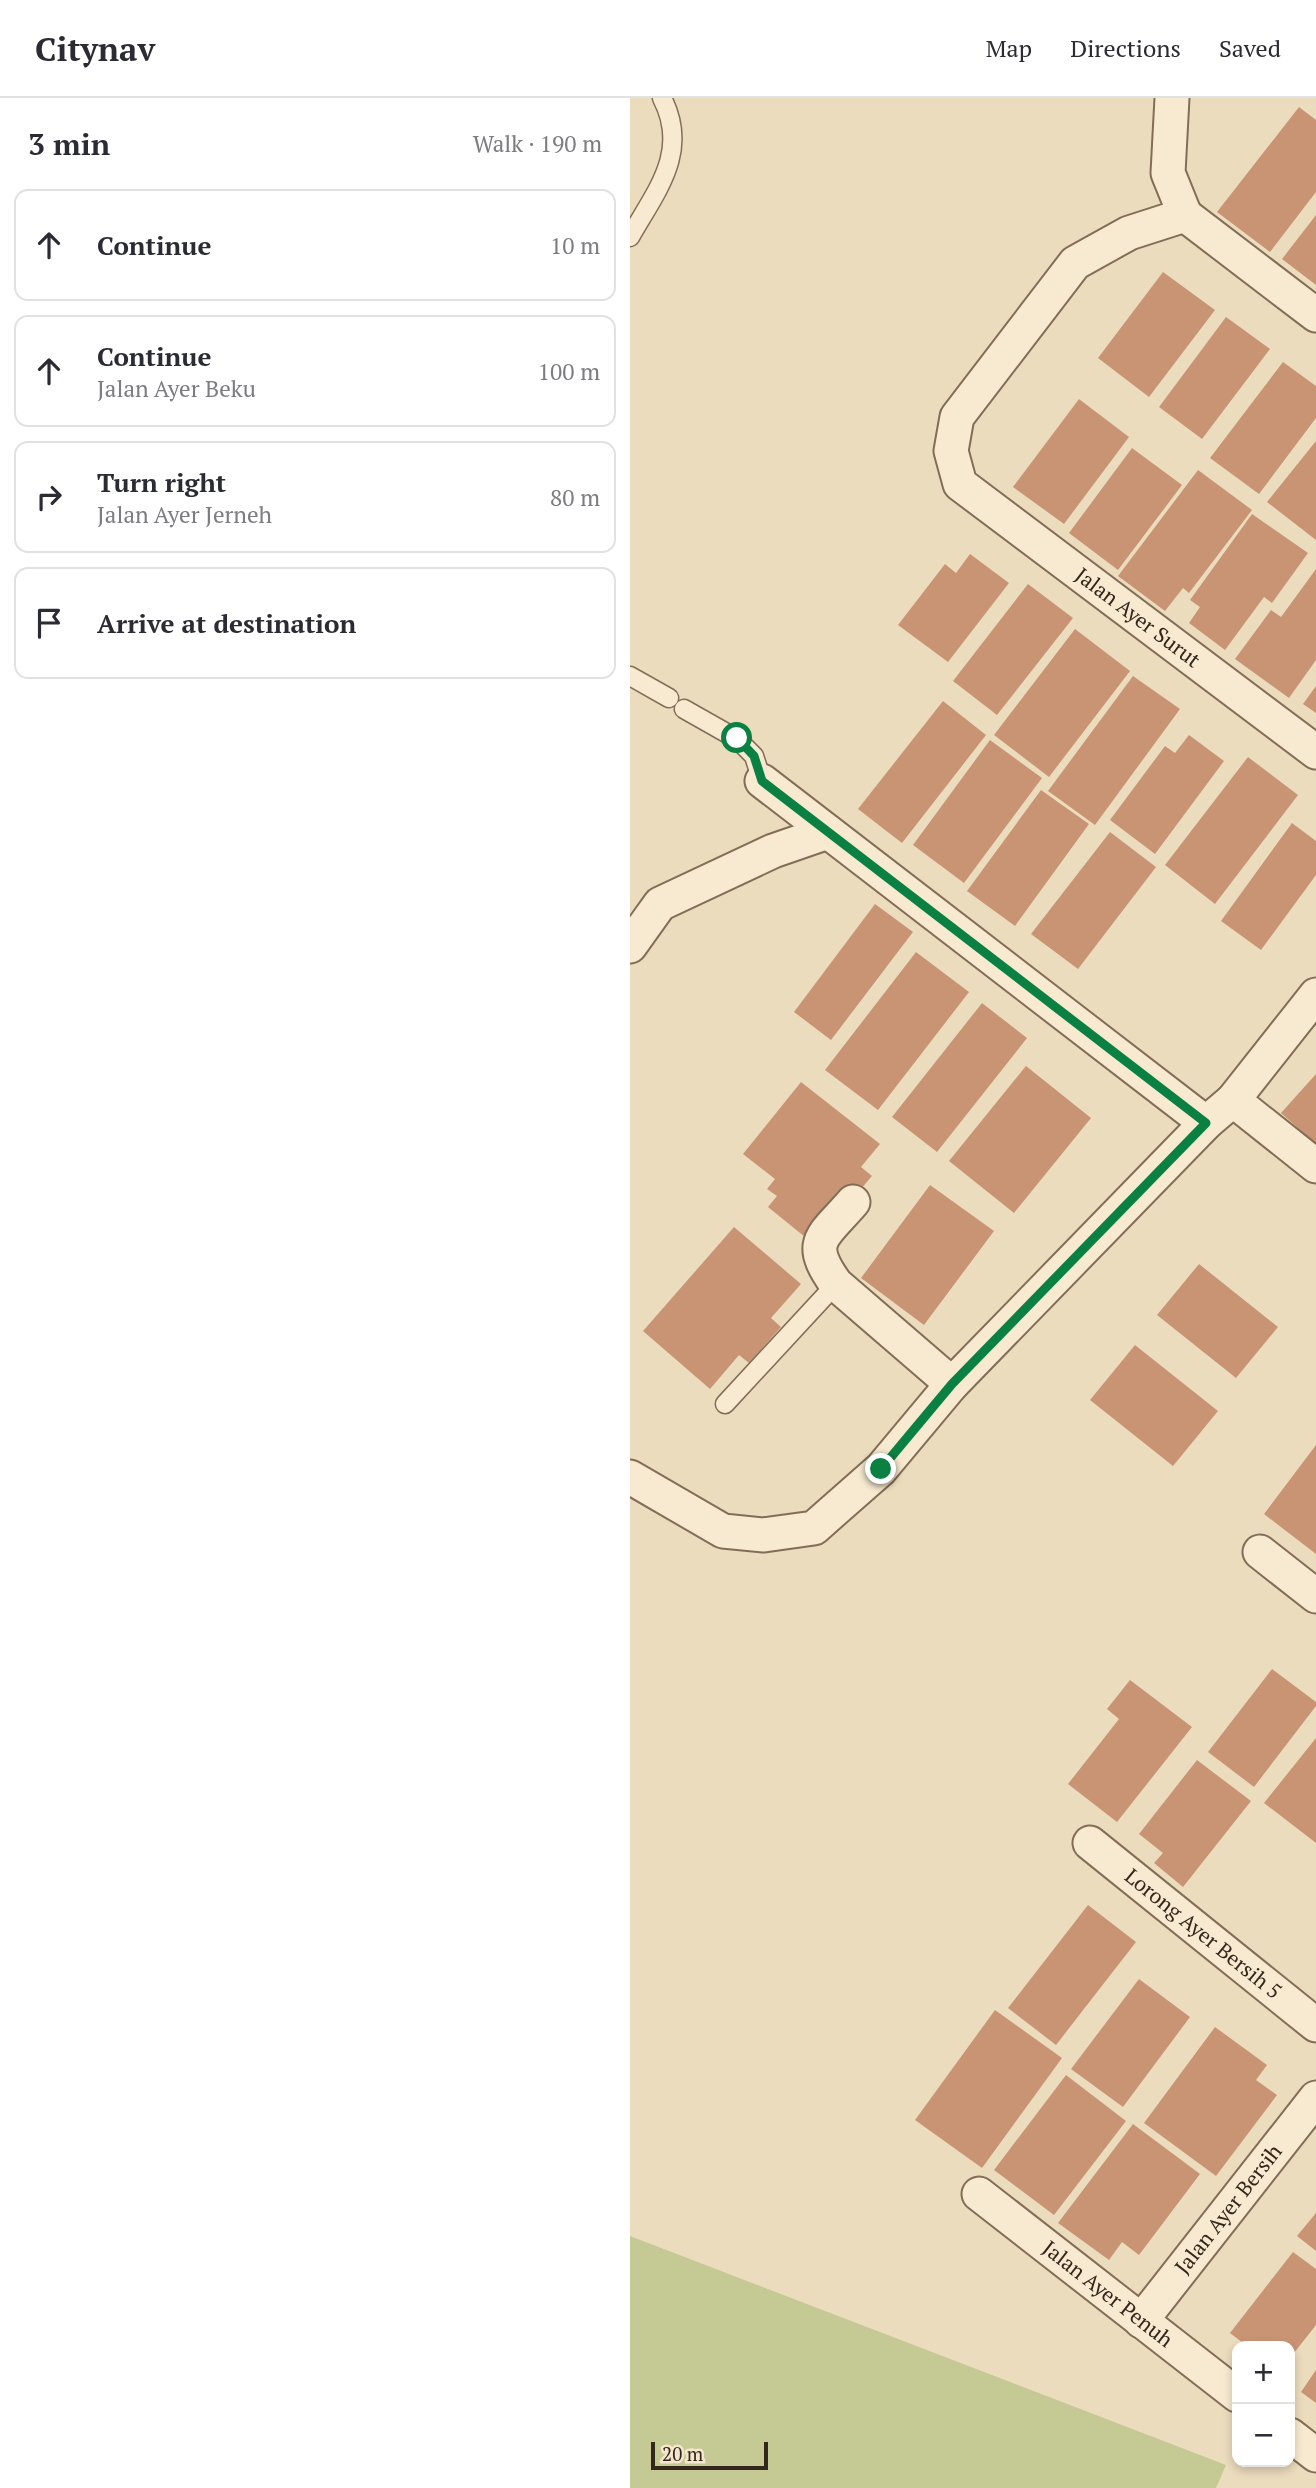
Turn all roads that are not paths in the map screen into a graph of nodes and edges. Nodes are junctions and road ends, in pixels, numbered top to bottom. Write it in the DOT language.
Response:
graph roads {
  1 [pos="662,98"];
  2 [pos="1172,98"];
  3 [pos="1185,215"];
  4 [pos="630,237"];
  5 [pos="1316,315"];
  6 [pos="630,676"];
  7 [pos="669,698"];
  8 [pos="684,709"];
  9 [pos="1316,752"];
  10 [pos="762,781"];
  11 [pos="828,832"];
  12 [pos="630,946"];
  13 [pos="1316,995"];
  14 [pos="1233,1100"];
  15 [pos="1206,1123"];
  16 [pos="1316,1166"];
  17 [pos="853,1202"];
  18 [pos="836,1284"];
  19 [pos="952,1384"];
  20 [pos="725,1404"];
  21 [pos="630,1477"];
  22 [pos="1260,1552"];
  23 [pos="1316,1596"];
  24 [pos="1090,1843"];
  25 [pos="1316,2025"];
  26 [pos="1316,2098"];
  27 [pos="979,2194"];
  28 [pos="1141,2321"];
  29 [pos="1232,2391"];
  30 [pos="1295,2439"];
  31 [pos="1316,2455"];
  1 -- 4 [label="lane"];
  2 -- 3 [label="street"];
  3 -- 5 [label="street"];
  3 -- 9 [label="street, Jalan Ayer Surut"];
  6 -- 7 [label="lane"];
  8 -- 10 [label="lane"];
  10 -- 11 [label="street"];
  11 -- 12 [label="street"];
  11 -- 15 [label="street"];
  13 -- 14 [label="street"];
  14 -- 15 [label="street"];
  14 -- 16 [label="street"];
  15 -- 19 [label="street"];
  17 -- 18 [label="street"];
  18 -- 19 [label="street"];
  18 -- 20 [label="lane"];
  19 -- 21 [label="street"];
  22 -- 23 [label="street"];
  24 -- 25 [label="street, Lorong Ayer Bersih 5"];
  26 -- 28 [label="street, Jalan Ayer Bersih"];
  27 -- 28 [label="street, Jalan Ayer Penuh"];
  28 -- 29 [label="street, Jalan Ayer Penuh"];
  30 -- 31 [label="street"];
}
